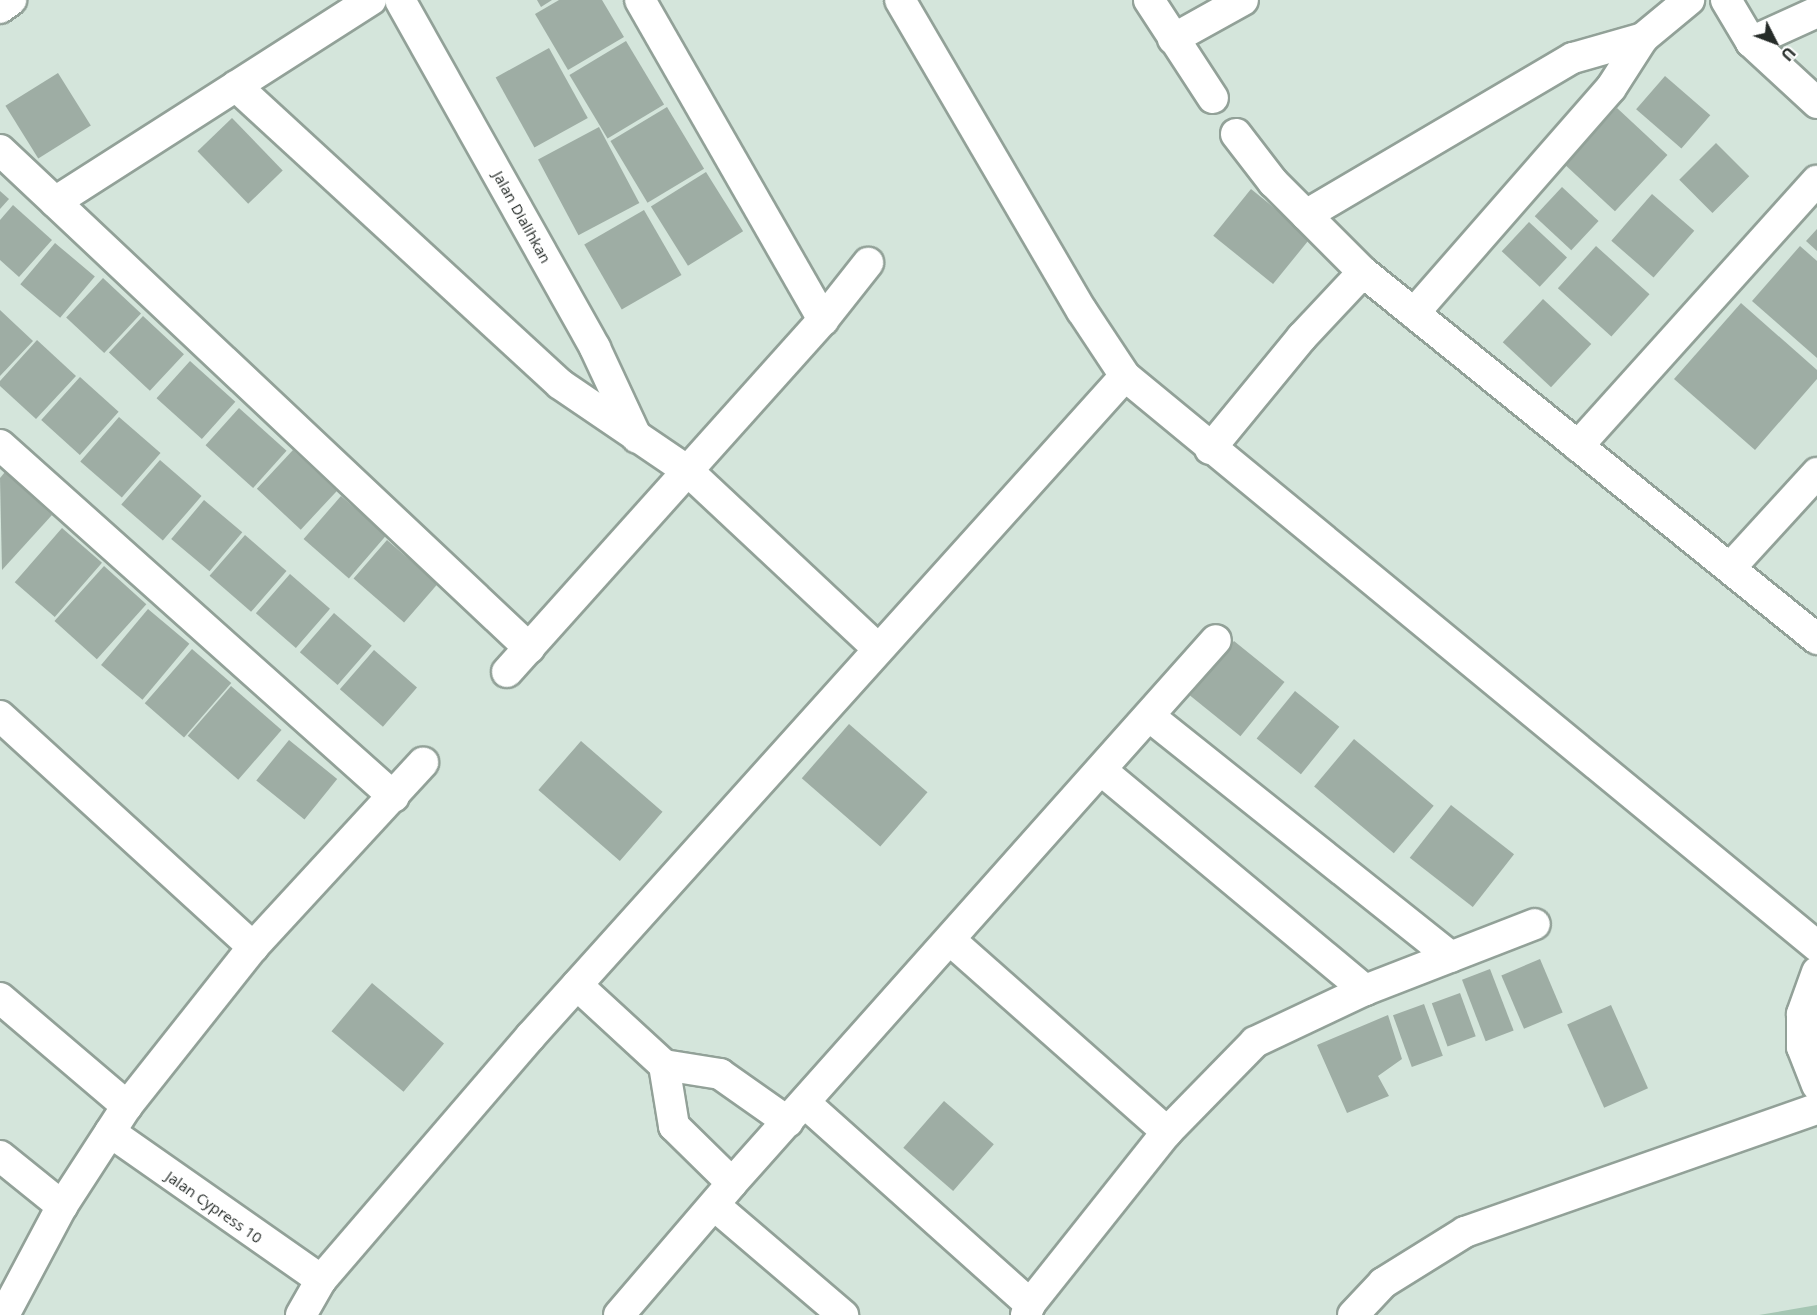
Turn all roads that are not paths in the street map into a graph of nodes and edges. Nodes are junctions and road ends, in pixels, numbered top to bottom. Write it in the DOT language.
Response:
graph roads {
  1 [pos="11,0"];
  2 [pos="371,0"];
  3 [pos="400,0"];
  4 [pos="640,0"];
  5 [pos="900,0"];
  6 [pos="1149,0"];
  7 [pos="1243,0"];
  8 [pos="1689,0"];
  9 [pos="1726,0"];
  10 [pos="0,8"];
  11 [pos="1817,12"];
  12 [pos="1643,38"];
  13 [pos="1173,39"];
  14 [pos="1751,42"];
  15 [pos="236,86"];
  16 [pos="1213,98"];
  17 [pos="1817,103"];
  18 [pos="1236,134"];
  19 [pos="0,150"];
  20 [pos="1817,181"];
  21 [pos="55,202"];
  22 [pos="1306,215"];
  23 [pos="868,263"];
  24 [pos="1363,272"];
  25 [pos="1414,313"];
  26 [pos="823,320"];
  27 [pos="1125,376"];
  28 [pos="637,438"];
  29 [pos="0,445"];
  30 [pos="1578,446"];
  31 [pos="1210,449"];
  32 [pos="688,471"];
  33 [pos="1817,472"];
  34 [pos="1730,568"];
  35 [pos="1817,639"];
  36 [pos="1216,640"];
  37 [pos="529,648"];
  38 [pos="878,649"];
  39 [pos="507,672"];
  40 [pos="0,716"];
  41 [pos="1149,716"];
  42 [pos="423,763"];
  43 [pos="1101,770"];
  44 [pos="394,797"];
  45 [pos="1534,924"];
  46 [pos="950,940"];
  47 [pos="1817,946"];
  48 [pos="253,947"];
  49 [pos="1450,957"];
  50 [pos="1817,972"];
  51 [pos="577,985"];
  52 [pos="1365,990"];
  53 [pos="0,998"];
  54 [pos="664,1065"];
  55 [pos="1817,1085"];
  56 [pos="126,1106"];
  57 [pos="1817,1109"];
  58 [pos="796,1112"];
  59 [pos="110,1132"];
  60 [pos="1167,1132"];
  61 [pos="0,1156"];
  62 [pos="723,1194"];
  63 [pos="62,1206"];
  64 [pos="321,1280"];
  65 [pos="1028,1310"];
  66 [pos="4,1315"];
  67 [pos="301,1315"];
  68 [pos="619,1315"];
  69 [pos="843,1315"];
  70 [pos="1353,1315"];
  1 -- 10 [label="street"];
  2 -- 15 [label="street"];
  3 -- 28 [label="street, Jalan Dialihkan"];
  4 -- 26 [label="street"];
  5 -- 27 [label="street"];
  6 -- 13 [label="street"];
  7 -- 13 [label="street"];
  8 -- 12 [label="street"];
  9 -- 14 [label="street"];
  11 -- 14 [label="street"];
  12 -- 22 [label="street"];
  12 -- 25 [label="street"];
  13 -- 16 [label="street"];
  14 -- 17 [label="street"];
  15 -- 21 [label="street"];
  15 -- 28 [label="street"];
  18 -- 22 [label="street"];
  19 -- 21 [label="street"];
  20 -- 30 [label="street"];
  21 -- 37 [label="street"];
  22 -- 24 [label="street"];
  23 -- 26 [label="street"];
  24 -- 25 [label="street"];
  24 -- 31 [label="street"];
  25 -- 30 [label="street"];
  26 -- 32 [label="street"];
  27 -- 31 [label="street"];
  27 -- 38 [label="street"];
  28 -- 32 [label="street"];
  29 -- 44 [label="street"];
  30 -- 34 [label="street"];
  31 -- 47 [label="street"];
  32 -- 37 [label="street"];
  32 -- 38 [label="street"];
  33 -- 34 [label="street"];
  34 -- 35 [label="street"];
  36 -- 41 [label="street"];
  37 -- 39 [label="street"];
  38 -- 51 [label="street"];
  40 -- 48 [label="street"];
  41 -- 43 [label="street"];
  41 -- 49 [label="street"];
  42 -- 44 [label="street"];
  43 -- 46 [label="street"];
  43 -- 52 [label="street"];
  44 -- 48 [label="street"];
  45 -- 49 [label="street"];
  46 -- 58 [label="street"];
  46 -- 60 [label="street"];
  48 -- 56 [label="street"];
  49 -- 52 [label="street"];
  50 -- 55 [label="street"];
  51 -- 54 [label="street"];
  51 -- 64 [label="street"];
  52 -- 60 [label="street"];
  53 -- 56 [label="street"];
  54 -- 58 [label="street"];
  54 -- 62 [label="street"];
  56 -- 59 [label="street"];
  57 -- 70 [label="street"];
  58 -- 62 [label="street"];
  58 -- 65 [label="street"];
  59 -- 63 [label="street"];
  59 -- 64 [label="street, Jalan Cypress 10"];
  60 -- 65 [label="street"];
  61 -- 63 [label="street"];
  62 -- 68 [label="street"];
  62 -- 69 [label="street"];
  63 -- 66 [label="street"];
  64 -- 67 [label="street"];
}
